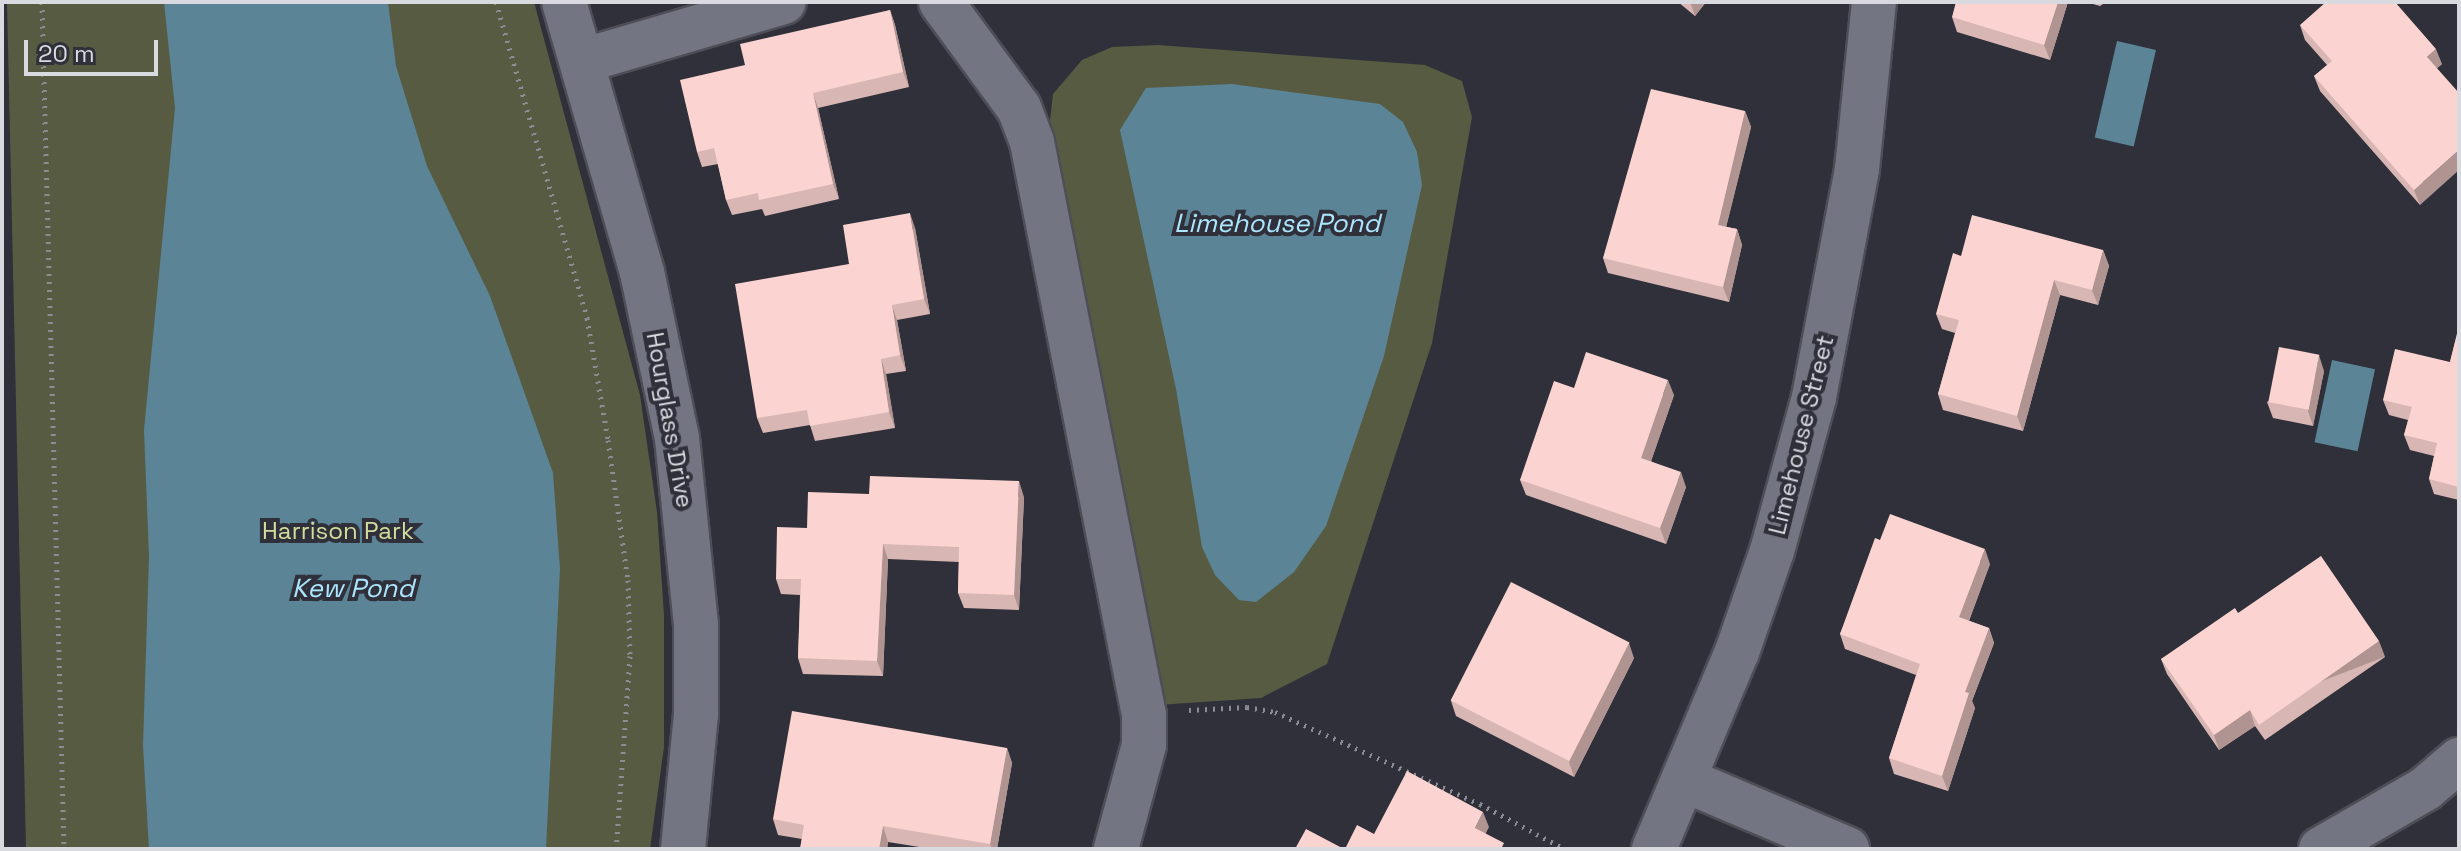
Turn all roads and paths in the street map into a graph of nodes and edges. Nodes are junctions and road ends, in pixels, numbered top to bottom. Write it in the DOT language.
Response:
graph roads {
  1 [pos="42,2"];
  2 [pos="496,2"];
  3 [pos="564,2"];
  4 [pos="784,2"];
  5 [pos="941,2"];
  6 [pos="1874,2"];
  7 [pos="582,61"];
  8 [pos="1144,715"];
  9 [pos="2459,760"];
  10 [pos="1687,781"];
  11 [pos="64,849"];
  12 [pos="616,849"];
  13 [pos="683,849"];
  14 [pos="1116,849"];
  15 [pos="1565,849"];
  16 [pos="1654,849"];
  17 [pos="1847,849"];
  18 [pos="2321,849"];
  1 -- 11 [label="path"];
  2 -- 12 [label="path"];
  3 -- 7 [label="street, Hourglass Drive"];
  4 -- 7 [label="street"];
  5 -- 8 [label="street"];
  6 -- 10 [label="street, Limehouse Street"];
  7 -- 13 [label="street, Hourglass Drive"];
  8 -- 14 [label="street"];
  8 -- 15 [label="path"];
  9 -- 18 [label="street"];
  10 -- 16 [label="street, Limehouse Street"];
  10 -- 17 [label="street"];
}
